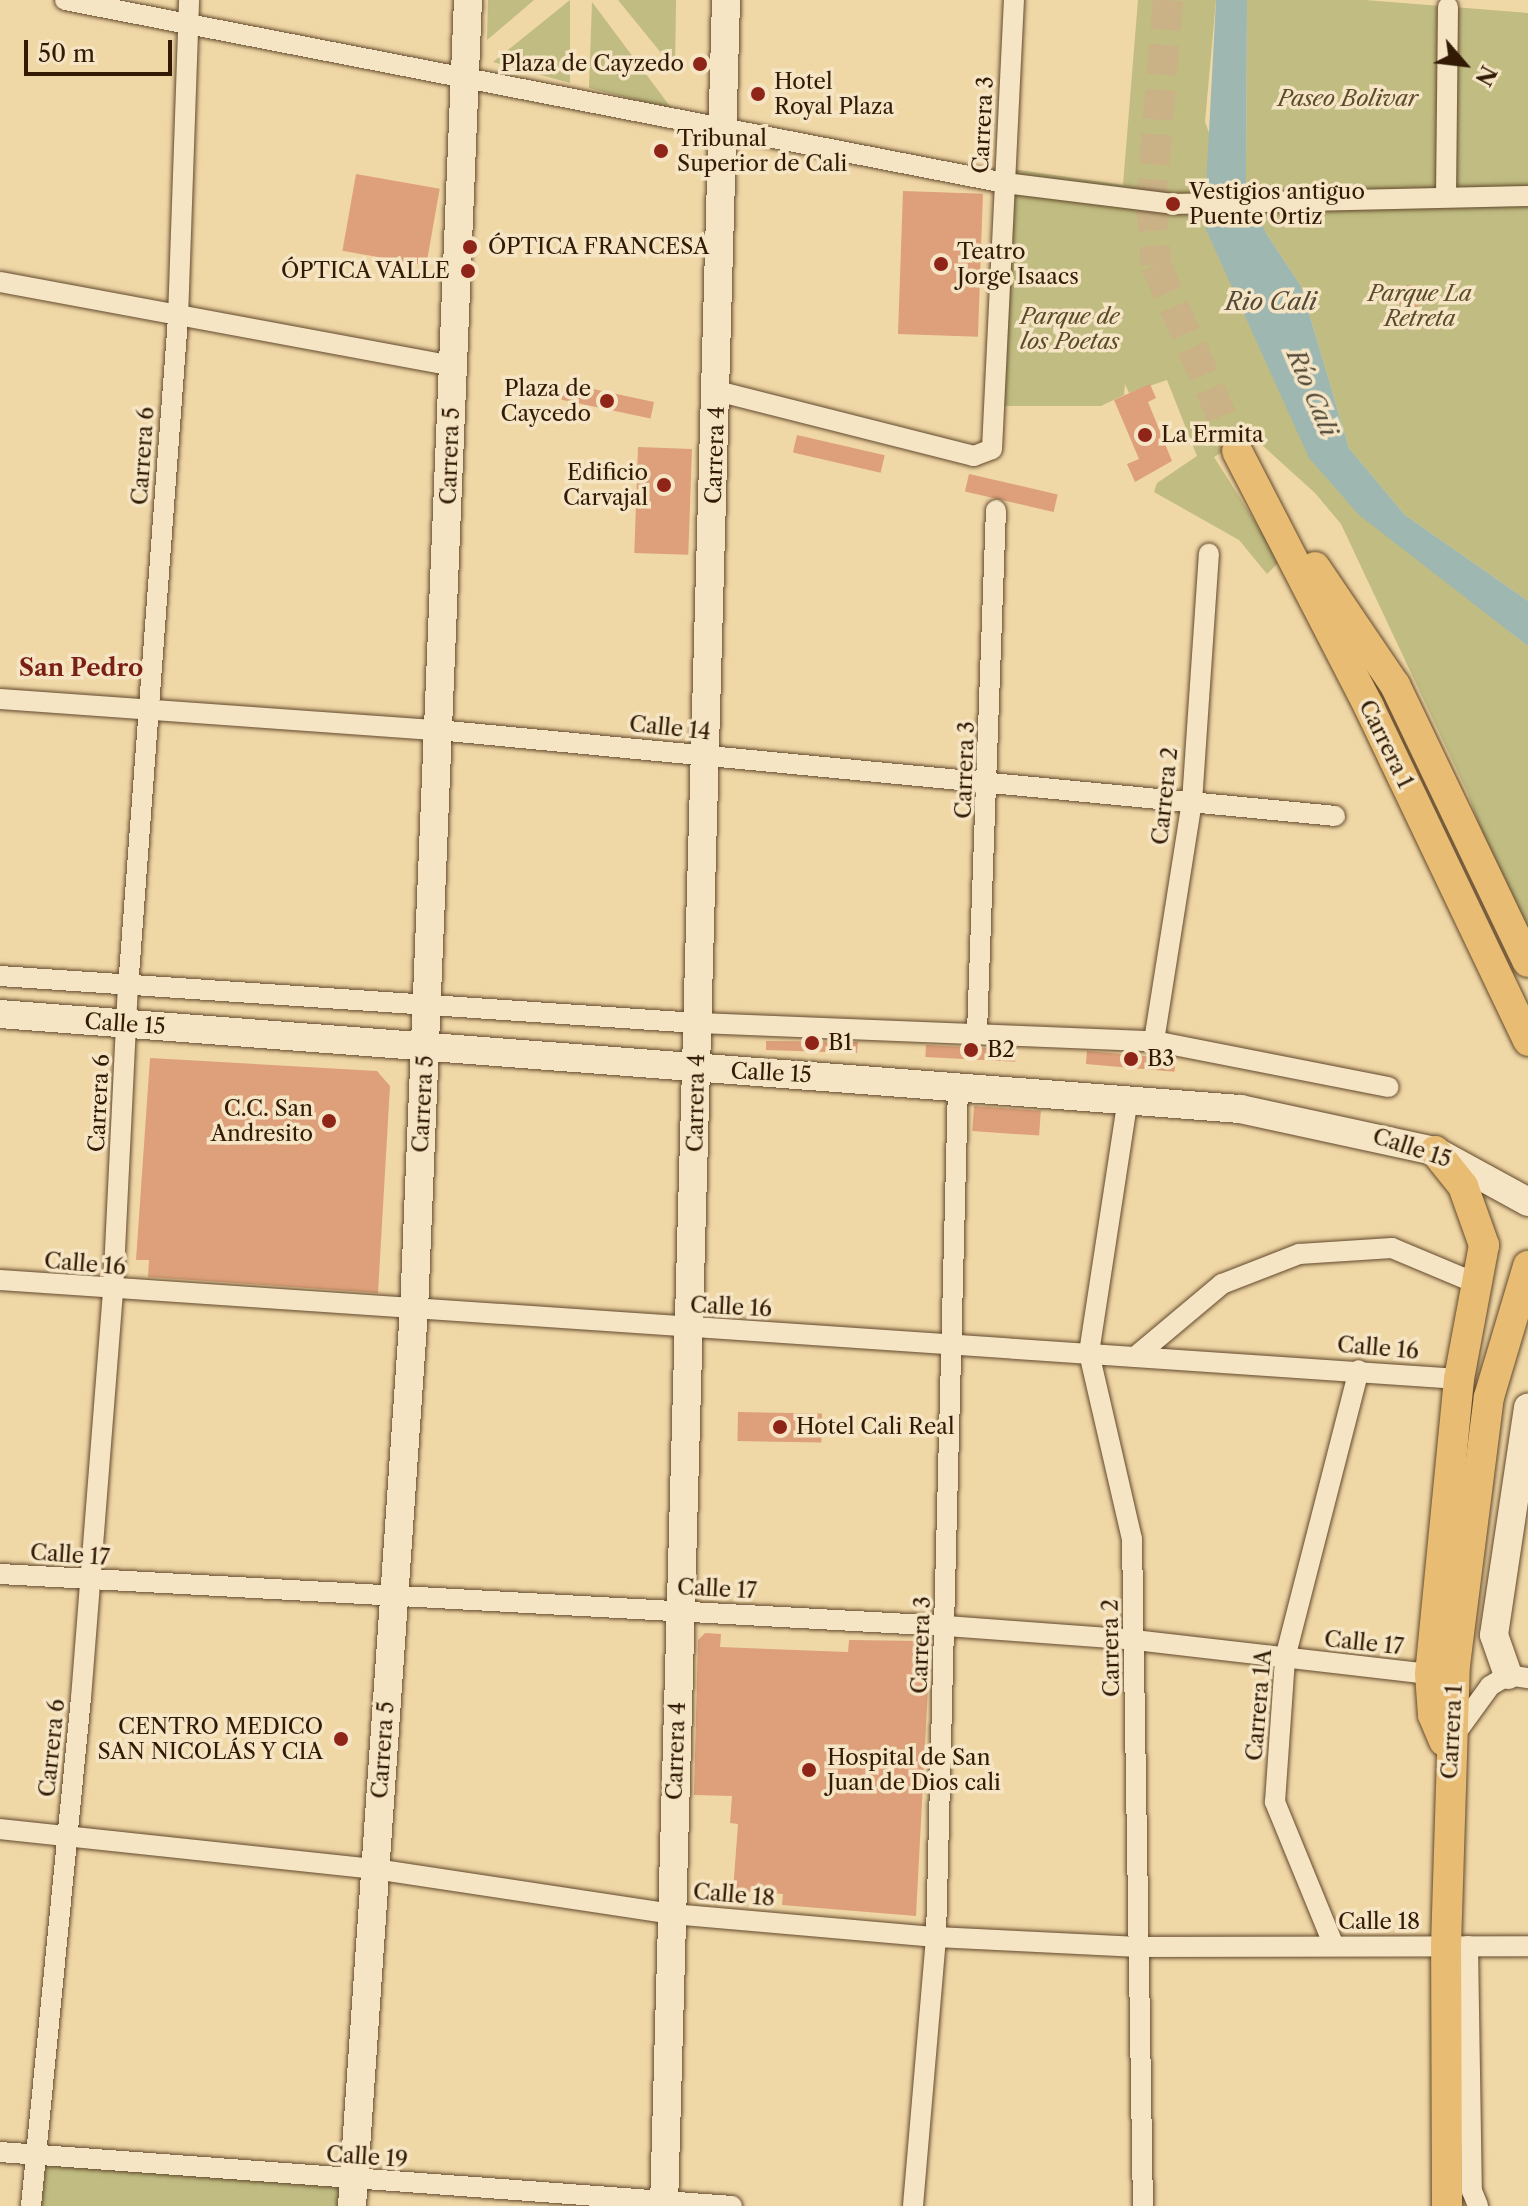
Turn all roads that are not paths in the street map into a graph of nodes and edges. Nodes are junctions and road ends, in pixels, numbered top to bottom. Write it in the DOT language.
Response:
graph roads {
  1 [pos="65,0"];
  2 [pos="189,0"];
  3 [pos="468,0"];
  4 [pos="726,0"];
  5 [pos="1014,0"];
  6 [pos="1448,7"];
  7 [pos="189,25"];
  8 [pos="468,77"];
  9 [pos="724,131"];
  10 [pos="1005,183"];
  11 [pos="1528,196"];
  12 [pos="1446,197"];
  13 [pos="0,269"];
  14 [pos="0,282"];
  15 [pos="174,313"];
  16 [pos="454,366"];
  17 [pos="717,391"];
  18 [pos="996,510"];
  19 [pos="1209,554"];
  20 [pos="0,699"];
  21 [pos="148,710"];
  22 [pos="439,731"];
  23 [pos="705,756"];
  24 [pos="989,785"];
  25 [pos="1192,802"];
  26 [pos="1335,816"];
  27 [pos="1528,962"];
  28 [pos="0,976"];
  29 [pos="128,988"];
  30 [pos="427,1006"];
  31 [pos="0,1014"];
  32 [pos="697,1023"];
  33 [pos="127,1024"];
  34 [pos="977,1032"];
  35 [pos="1154,1041"];
  36 [pos="1528,1041"];
  37 [pos="425,1045"];
  38 [pos="696,1069"];
  39 [pos="958,1085"];
  40 [pos="1389,1087"];
  41 [pos="1128,1098"];
  42 [pos="1435,1151"];
  43 [pos="1527,1201"];
  44 [pos="1528,1266"];
  45 [pos="0,1280"];
  46 [pos="1480,1285"];
  47 [pos="113,1291"];
  48 [pos="414,1310"];
  49 [pos="689,1329"];
  50 [pos="952,1343"];
  51 [pos="1089,1353"];
  52 [pos="1135,1357"];
  53 [pos="1359,1370"];
  54 [pos="1459,1379"];
  55 [pos="1528,1408"];
  56 [pos="0,1574"];
  57 [pos="89,1580"];
  58 [pos="393,1599"];
  59 [pos="680,1611"];
  60 [pos="946,1626"];
  61 [pos="1135,1640"];
  62 [pos="1285,1658"];
  63 [pos="1443,1670"];
  64 [pos="1518,1677"];
  65 [pos="1449,1749"];
  66 [pos="0,1829"];
  67 [pos="68,1834"];
  68 [pos="375,1869"];
  69 [pos="672,1914"];
  70 [pos="936,1937"];
  71 [pos="1334,1946"];
  72 [pos="1457,1946"];
  73 [pos="1528,1946"];
  74 [pos="1139,1947"];
  75 [pos="0,2152"];
  76 [pos="37,2156"];
  77 [pos="353,2193"];
  78 [pos="1465,2201"];
  79 [pos="664,2203"];
  80 [pos="31,2206"];
  81 [pos="732,2206"];
  82 [pos="913,2206"];
  83 [pos="1143,2206"];
  1 -- 7 [label="street"];
  2 -- 7 [label="street, Carrera 6"];
  3 -- 8 [label="street, Carrera 5"];
  4 -- 9 [label="street, Carrera 4"];
  5 -- 10 [label="street, Carrera 3"];
  6 -- 12 [label="street"];
  7 -- 8 [label="street"];
  7 -- 15 [label="street, Carrera 6"];
  8 -- 9 [label="street"];
  8 -- 16 [label="street, Carrera 5"];
  9 -- 10 [label="street"];
  9 -- 17 [label="street, Carrera 4"];
  10 -- 12 [label="street"];
  10 -- 17 [label="street, Carrera 3"];
  11 -- 12 [label="street"];
  13 -- 15 [label="street"];
  14 -- 15 [label="street"];
  15 -- 16 [label="street"];
  15 -- 21 [label="street, Carrera 6"];
  16 -- 22 [label="street, Carrera 5"];
  17 -- 23 [label="street, Carrera 4"];
  18 -- 24 [label="street, Carrera 3"];
  19 -- 25 [label="street, Carrera 2"];
  20 -- 21 [label="street, Calle 14"];
  21 -- 22 [label="street, Calle 14"];
  21 -- 29 [label="street, Carrera 6"];
  22 -- 23 [label="street, Calle 14"];
  22 -- 30 [label="street, Carrera 5"];
  23 -- 24 [label="street, Calle 14"];
  23 -- 32 [label="street, Carrera 4"];
  24 -- 25 [label="street, Calle 14"];
  24 -- 34 [label="street, Carrera 3"];
  25 -- 26 [label="street, Calle 14"];
  25 -- 35 [label="street, Carrera 2"];
  27 -- 36 [label="main road, Carrera 1"];
  28 -- 29 [label="street, Calle 15"];
  29 -- 30 [label="street, Calle 15"];
  29 -- 33 [label="street, Carrera 6"];
  30 -- 32 [label="street, Calle 15"];
  30 -- 37 [label="street, Carrera 5"];
  31 -- 33 [label="street, Calle 15"];
  32 -- 34 [label="street, Calle 15"];
  32 -- 38 [label="street, Carrera 4"];
  33 -- 37 [label="street, Calle 15"];
  33 -- 47 [label="street, Carrera 6"];
  34 -- 35 [label="street, Calle 15"];
  35 -- 40 [label="street, Calle 15"];
  37 -- 38 [label="street, Calle 15"];
  37 -- 48 [label="street, Carrera 5"];
  38 -- 39 [label="street, Calle 15"];
  38 -- 49 [label="street, Carrera 4"];
  39 -- 41 [label="street, Calle 15"];
  39 -- 50 [label="street, Carrera 3"];
  41 -- 42 [label="street, Calle 15"];
  41 -- 51 [label="street, Carrera 2"];
  42 -- 43 [label="street, Calle 15"];
  42 -- 46 [label="main road"];
  44 -- 63 [label="main road, Carrera 1"];
  45 -- 47 [label="street, Calle 16"];
  46 -- 52 [label="street"];
  46 -- 54 [label="main road"];
  47 -- 48 [label="street, Calle 16"];
  47 -- 57 [label="street, Carrera 6"];
  48 -- 49 [label="street, Calle 16"];
  48 -- 58 [label="street, Carrera 5"];
  49 -- 50 [label="street, Calle 16"];
  49 -- 59 [label="street, Carrera 4"];
  50 -- 51 [label="street, Calle 16"];
  50 -- 60 [label="street, Carrera 3"];
  51 -- 52 [label="street, Calle 16"];
  51 -- 61 [label="street, Carrera 2"];
  52 -- 53 [label="street, Calle 16"];
  53 -- 54 [label="street, Calle 16"];
  53 -- 62 [label="street, Carrera 1A"];
  54 -- 63 [label="main road"];
  55 -- 64 [label="street"];
  56 -- 57 [label="street, Calle 17"];
  57 -- 58 [label="street, Calle 17"];
  57 -- 67 [label="street, Carrera 6"];
  58 -- 59 [label="street, Calle 17"];
  58 -- 68 [label="street, Carrera 5"];
  59 -- 60 [label="street, Calle 17"];
  59 -- 69 [label="street, Carrera 4"];
  60 -- 61 [label="street, Calle 17"];
  60 -- 70 [label="street, Carrera 3"];
  61 -- 62 [label="street, Calle 17"];
  61 -- 74 [label="street, Carrera 2"];
  62 -- 63 [label="street, Calle 17"];
  62 -- 71 [label="street, Carrera 1A"];
  63 -- 65 [label="main road, Carrera 1"];
  64 -- 65 [label="street"];
  65 -- 72 [label="main road, Carrera 1"];
  66 -- 67 [label="street, Calle 18"];
  67 -- 68 [label="street, Calle 18"];
  67 -- 76 [label="street, Carrera 6"];
  68 -- 69 [label="street, Calle 18"];
  68 -- 77 [label="street, Carrera 5"];
  69 -- 70 [label="street, Calle 18"];
  69 -- 79 [label="street, Carrera 4"];
  70 -- 74 [label="street, Calle 18"];
  70 -- 82 [label="street, Carrera 3"];
  71 -- 72 [label="street, Calle 18"];
  71 -- 74 [label="street, Calle 18"];
  72 -- 73 [label="street, Calle 18"];
  72 -- 78 [label="main road, Carrera 1"];
  74 -- 83 [label="street, Carrera 2"];
  75 -- 76 [label="street, Calle 19"];
  76 -- 77 [label="street, Calle 19"];
  76 -- 80 [label="street, Carrera 6"];
  77 -- 79 [label="street, Calle 19"];
  79 -- 81 [label="street, Calle 19"];
}
